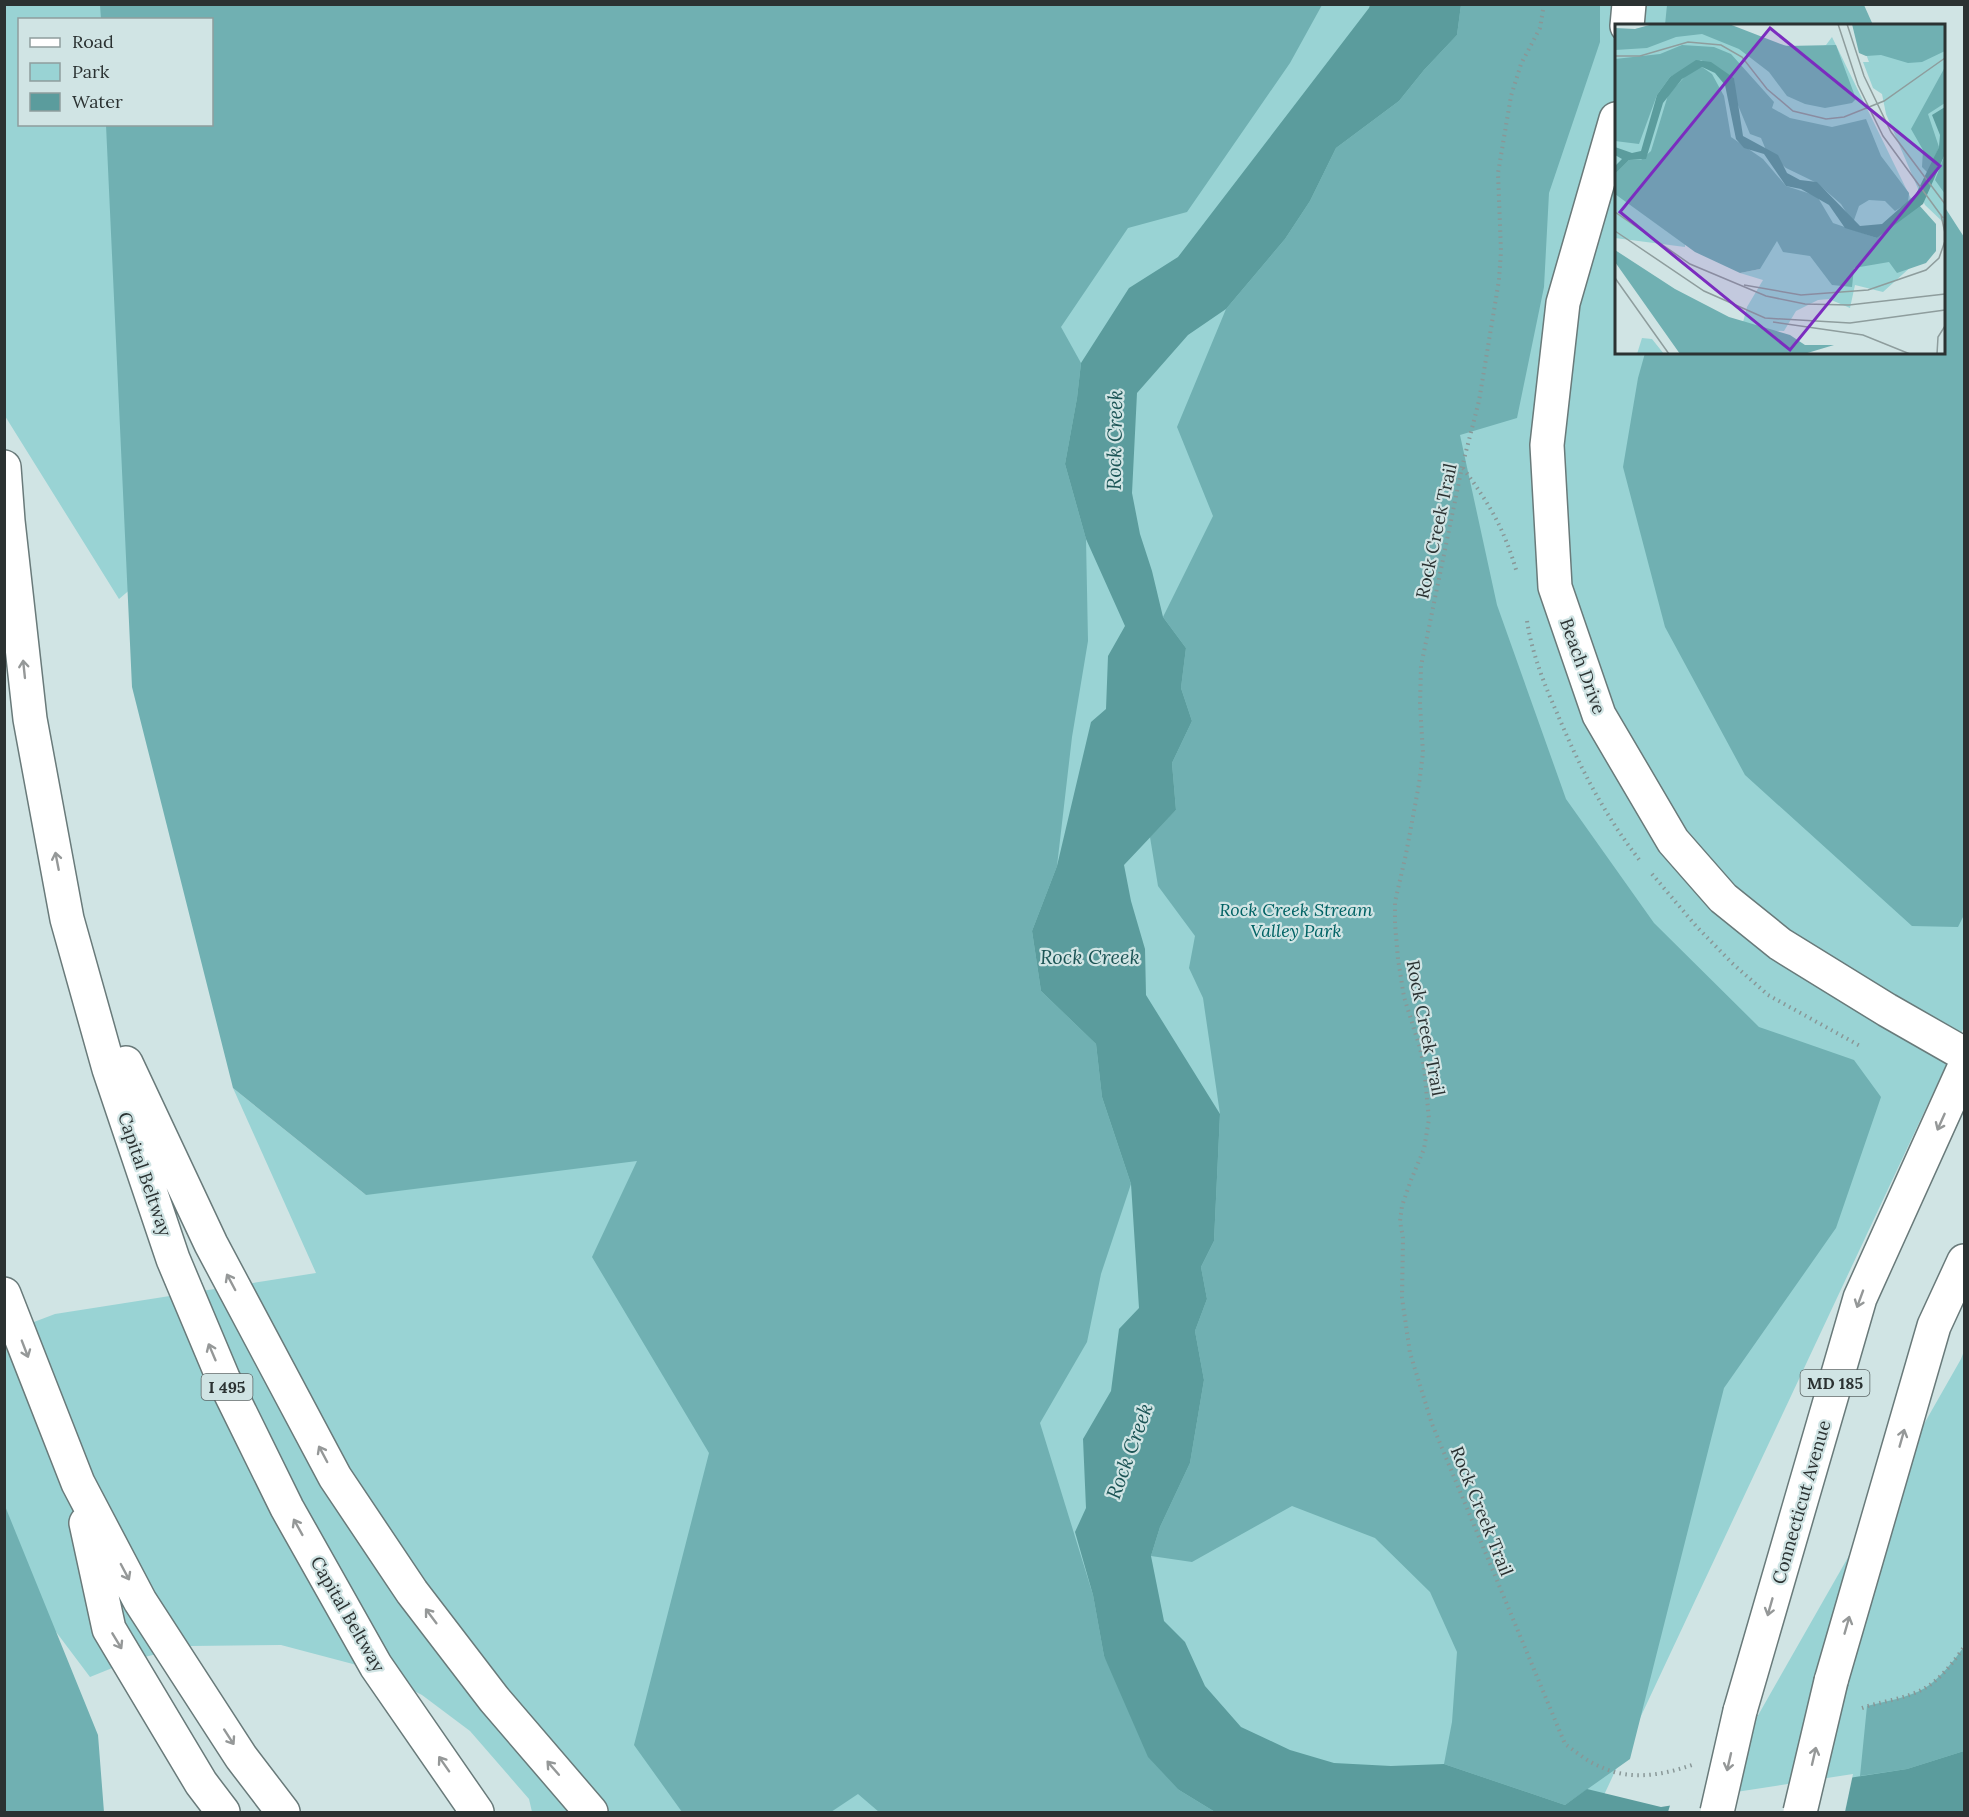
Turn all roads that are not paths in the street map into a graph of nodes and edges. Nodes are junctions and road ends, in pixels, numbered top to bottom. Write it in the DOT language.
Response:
graph roads {
  1 [pos="1629,4"];
  2 [pos="1628,24"];
  3 [pos="1615,126"];
  4 [pos="4,467"];
  5 [pos="67,919"];
  6 [pos="1965,1054"];
  7 [pos="1965,1068"];
  8 [pos="1965,1261"];
  9 [pos="4,1294"];
  10 [pos="78,1484"];
  11 [pos="223,1812"];
  12 [pos="283,1812"];
  13 [pos="477,1812"];
  14 [pos="591,1812"];
  15 [pos="1718,1812"];
  16 [pos="1800,1812"];
  1 -- 2 [label="main road"];
  3 -- 6 [label="main road, Beach Drive"];
  5 -- 4 [label="main road, Capital Beltway / I 495, one-way"];
  13 -- 5 [label="main road, Capital Beltway / I 495, one-way"];
  14 -- 5 [label="main road, one-way"];
  7 -- 15 [label="main road, Connecticut Avenue / MD 185, one-way, bridge"];
  16 -- 8 [label="main road, one-way, bridge"];
  9 -- 10 [label="main road, one-way"];
  10 -- 11 [label="main road, one-way"];
  10 -- 12 [label="main road, one-way"];
}
